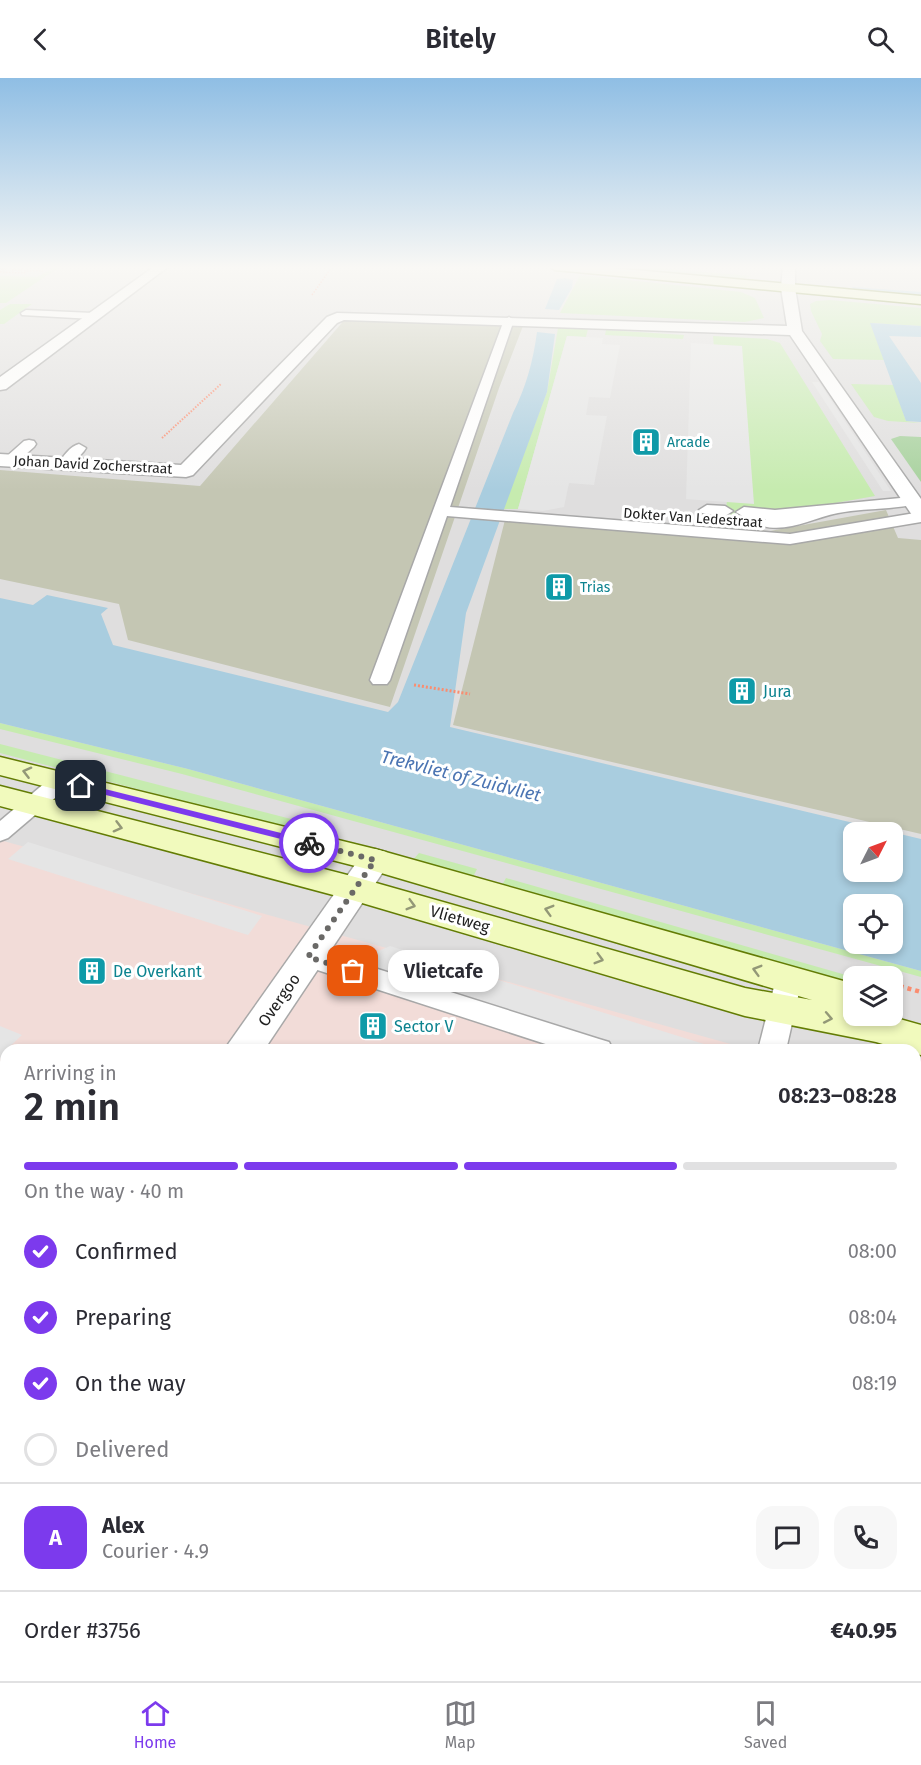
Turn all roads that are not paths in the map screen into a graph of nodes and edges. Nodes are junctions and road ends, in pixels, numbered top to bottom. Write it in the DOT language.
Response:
graph roads {
  1 [pos="60,341"];
  2 [pos="312,341"];
  3 [pos="502,341"];
  4 [pos="804,341"];
  5 [pos="0,386"];
  6 [pos="29,444"];
  7 [pos="79,448"];
  8 [pos="5,460"];
  9 [pos="65,464"];
  10 [pos="553,508"];
  11 [pos="707,510"];
  12 [pos="831,510"];
  13 [pos="918,510"];
  14 [pos="725,511"];
  15 [pos="441,512"];
  16 [pos="744,512"];
  17 [pos="380,680"];
  18 [pos="0,766"];
  19 [pos="61,781"];
  20 [pos="0,796"];
  21 [pos="33,804"];
  22 [pos="0,833"];
  23 [pos="375,860"];
  24 [pos="355,889"];
  25 [pos="308,957"];
  26 [pos="786,994"];
  27 [pos="843,997"];
  28 [pos="903,1012"];
  29 [pos="921,1017"];
  30 [pos="921,1040"];
  31 [pos="247,1044"];
  32 [pos="580,1044"];
  33 [pos="774,1044"];
  1 -- 5 [label="street"];
  2 -- 9 [label="street, Johan David Zocherstraat"];
  3 -- 15 [label="lane"];
  4 -- 13 [label="street"];
  6 -- 8 [label="lane"];
  7 -- 9 [label="lane"];
  8 -- 9 [label="street, Johan David Zocherstraat"];
  10 -- 12 [label="lane, Dokter Van Ledestraat"];
  11 -- 14 [label="lane"];
  12 -- 13 [label="lane"];
  12 -- 16 [label="lane"];
  13 -- 15 [label="lane"];
  15 -- 17 [label="lane"];
  19 -- 18 [label="street, Vlietweg, one-way"];
  19 -- 21 [label="lane"];
  19 -- 23 [label="street, Vlietweg"];
  20 -- 21 [label="street, Vlietweg"];
  21 -- 22 [label="lane"];
  21 -- 24 [label="street, Vlietweg, one-way"];
  23 -- 24 [label="street, Overgoo"];
  26 -- 23 [label="street, Vlietweg, one-way"];
  24 -- 25 [label="street, Overgoo"];
  24 -- 26 [label="street, Vlietweg, one-way"];
  25 -- 31 [label="street, Overgoo"];
  25 -- 32 [label="lane"];
  26 -- 27 [label="street, Vlietweg"];
  26 -- 30 [label="street, Vlietweg, one-way"];
  26 -- 33 [label="lane"];
  28 -- 29 [label="street"];
}
